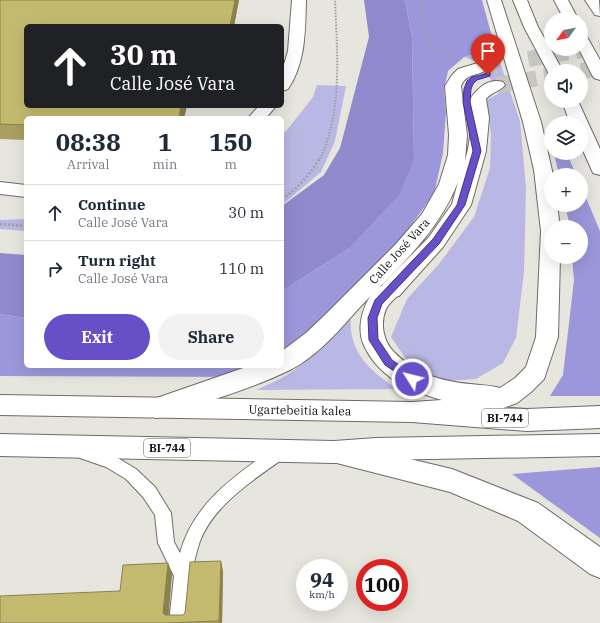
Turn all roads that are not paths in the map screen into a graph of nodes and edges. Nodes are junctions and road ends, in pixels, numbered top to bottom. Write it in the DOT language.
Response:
graph roads {
  1 [pos="299,0"];
  2 [pos="494,0"];
  3 [pos="520,0"];
  4 [pos="561,0"];
  5 [pos="592,0"];
  6 [pos="567,12"];
  7 [pos="600,12"];
  8 [pos="588,52"];
  9 [pos="550,64"];
  10 [pos="600,75"];
  11 [pos="284,82"];
  12 [pos="266,108"];
  13 [pos="259,116"];
  14 [pos="588,142"];
  15 [pos="600,169"];
  16 [pos="0,188"];
  17 [pos="24,191"];
  18 [pos="550,220"];
  19 [pos="550,264"];
  20 [pos="284,362"];
  21 [pos="270,368"];
  22 [pos="508,396"];
  23 [pos="0,405"];
  24 [pos="157,408"];
  25 [pos="412,412"];
  26 [pos="600,417"];
  27 [pos="0,445"];
  28 [pos="600,445"];
  29 [pos="63,446"];
  30 [pos="283,451"];
  31 [pos="334,452"];
  32 [pos="600,564"];
  33 [pos="183,575"];
  34 [pos="178,623"];
  1 -- 11 [label="main road"];
  2 -- 18 [label="main road"];
  3 -- 9 [label="main road"];
  4 -- 6 [label="main road"];
  5 -- 7 [label="main road"];
  8 -- 10 [label="main road"];
  12 -- 13 [label="main road"];
  14 -- 15 [label="main road"];
  16 -- 17 [label="main road"];
  19 -- 22 [label="main road"];
  20 -- 22 [label="main road, Calle José Vara"];
  21 -- 24 [label="main road"];
  22 -- 25 [label="main road"];
  23 -- 24 [label="main road, Ugartebeitia kalea / BI-744"];
  24 -- 25 [label="main road, Ugartebeitia kalea / BI-744"];
  25 -- 26 [label="main road, Ugartebeitia kalea / BI-744"];
  27 -- 29 [label="main road, BI-744"];
  28 -- 31 [label="main road, BI-744"];
  29 -- 30 [label="main road, BI-744"];
  29 -- 33 [label="lane"];
  30 -- 31 [label="main road, BI-744"];
  30 -- 33 [label="lane"];
  31 -- 32 [label="main road"];
  33 -- 34 [label="lane"];
}
